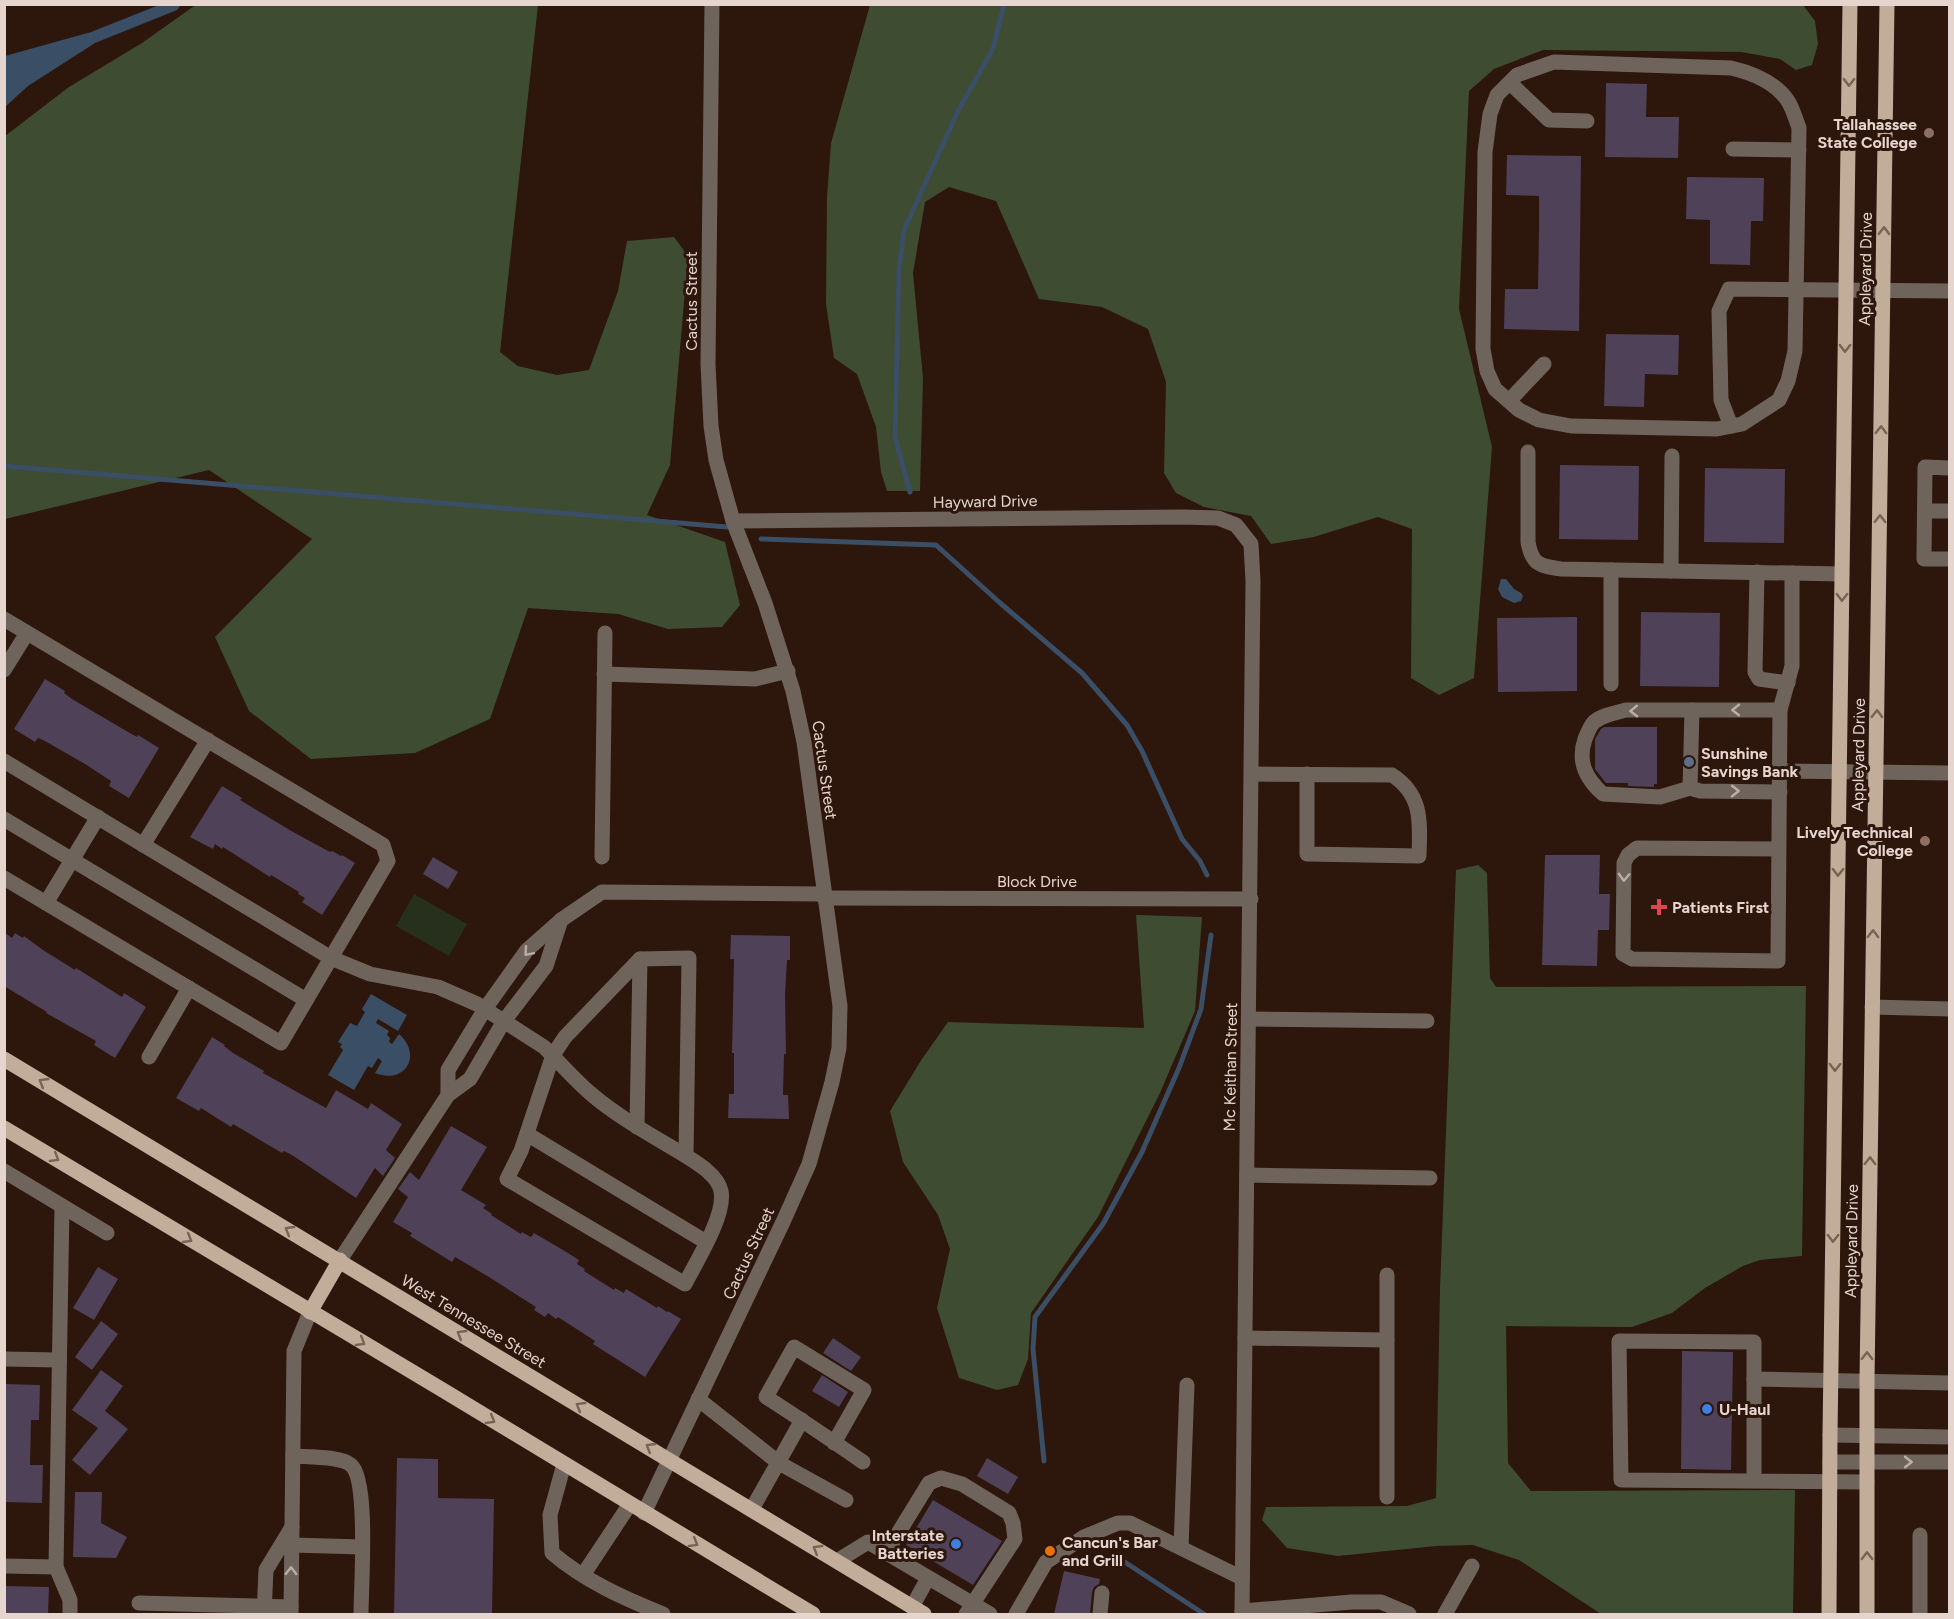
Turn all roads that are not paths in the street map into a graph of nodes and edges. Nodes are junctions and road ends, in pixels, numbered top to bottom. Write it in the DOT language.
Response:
graph roads {
  1 [pos="712,4"];
  2 [pos="1850,4"];
  3 [pos="1887,4"];
  4 [pos="1510,83"];
  5 [pos="1587,121"];
  6 [pos="1733,149"];
  7 [pos="1799,150"];
  8 [pos="1797,289"];
  9 [pos="1846,289"];
  10 [pos="1883,290"];
  11 [pos="1950,291"];
  12 [pos="1544,364"];
  13 [pos="1509,401"];
  14 [pos="1731,426"];
  15 [pos="1528,452"];
  16 [pos="1672,456"];
  17 [pos="1950,468"];
  18 [pos="1925,511"];
  19 [pos="1950,512"];
  20 [pos="733,521"];
  21 [pos="1236,525"];
  22 [pos="1950,559"];
  23 [pos="1611,570"];
  24 [pos="1671,571"];
  25 [pos="1757,572"];
  26 [pos="1792,573"];
  27 [pos="1842,574"];
  28 [pos="4,620"];
  29 [pos="27,633"];
  30 [pos="605,633"];
  31 [pos="4,669"];
  32 [pos="788,671"];
  33 [pos="604,674"];
  34 [pos="1788,683"];
  35 [pos="1611,684"];
  36 [pos="1780,710"];
  37 [pos="1692,711"];
  38 [pos="208,740"];
  39 [pos="4,761"];
  40 [pos="1780,771"];
  41 [pos="1839,771"];
  42 [pos="1876,772"];
  43 [pos="1950,773"];
  44 [pos="1252,774"];
  45 [pos="1307,774"];
  46 [pos="1690,788"];
  47 [pos="1780,792"];
  48 [pos="98,817"];
  49 [pos="4,819"];
  50 [pos="143,844"];
  51 [pos="1779,849"];
  52 [pos="603,857"];
  53 [pos="72,860"];
  54 [pos="4,878"];
  55 [pos="824,896"];
  56 [pos="1251,899"];
  57 [pos="46,903"];
  58 [pos="561,920"];
  59 [pos="331,958"];
  60 [pos="640,959"];
  61 [pos="510,975"];
  62 [pos="189,988"];
  63 [pos="529,989"];
  64 [pos="306,1000"];
  65 [pos="1872,1007"];
  66 [pos="485,1009"];
  67 [pos="1950,1009"];
  68 [pos="1249,1019"];
  69 [pos="504,1021"];
  70 [pos="1426,1021"];
  71 [pos="463,1045"];
  72 [pos="553,1055"];
  73 [pos="149,1057"];
  74 [pos="483,1057"];
  75 [pos="4,1059"];
  76 [pos="448,1095"];
  77 [pos="637,1127"];
  78 [pos="4,1128"];
  79 [pos="527,1134"];
  80 [pos="686,1156"];
  81 [pos="4,1171"];
  82 [pos="1247,1175"];
  83 [pos="1430,1178"];
  84 [pos="62,1206"];
  85 [pos="107,1233"];
  86 [pos="706,1242"];
  87 [pos="340,1260"];
  88 [pos="1387,1275"];
  89 [pos="310,1312"];
  90 [pos="1245,1338"];
  91 [pos="1387,1340"];
  92 [pos="4,1359"];
  93 [pos="59,1360"];
  94 [pos="1754,1379"];
  95 [pos="1831,1380"];
  96 [pos="1867,1380"];
  97 [pos="1950,1383"];
  98 [pos="1186,1385"];
  99 [pos="698,1399"];
  100 [pos="802,1420"];
  101 [pos="1830,1434"];
  102 [pos="1867,1435"];
  103 [pos="1950,1437"];
  104 [pos="834,1443"];
  105 [pos="293,1456"];
  106 [pos="669,1459"];
  107 [pos="863,1462"];
  108 [pos="1830,1462"];
  109 [pos="1867,1462"];
  110 [pos="1950,1462"];
  111 [pos="779,1463"];
  112 [pos="564,1464"];
  113 [pos="1754,1481"];
  114 [pos="1829,1482"];
  115 [pos="1867,1482"];
  116 [pos="1387,1497"];
  117 [pos="846,1500"];
  118 [pos="630,1504"];
  119 [pos="752,1509"];
  120 [pos="644,1513"];
  121 [pos="292,1527"];
  122 [pos="1920,1535"];
  123 [pos="292,1545"];
  124 [pos="362,1547"];
  125 [pos="1180,1548"];
  126 [pos="886,1553"];
  127 [pos="837,1561"];
  128 [pos="4,1566"];
  129 [pos="1472,1566"];
  130 [pos="56,1567"];
  131 [pos="583,1575"];
  132 [pos="928,1578"];
  133 [pos="1242,1578"];
  134 [pos="1102,1593"];
  135 [pos="139,1603"];
  136 [pos="969,1609"];
  137 [pos="1333,1609"];
  138 [pos="270,1610"];
  139 [pos="291,1611"];
  140 [pos="918,1611"];
  141 [pos="1282,1611"];
  142 [pos="1391,1611"];
  143 [pos="1242,1613"];
  144 [pos="70,1614"];
  145 [pos="361,1614"];
  146 [pos="663,1614"];
  147 [pos="813,1614"];
  148 [pos="990,1614"];
  149 [pos="1016,1614"];
  150 [pos="1100,1614"];
  151 [pos="1409,1614"];
  152 [pos="1445,1614"];
  153 [pos="1829,1614"];
  154 [pos="1867,1614"];
  155 [pos="1920,1614"];
  1 -- 20 [label="street, Cactus Street"];
  2 -- 9 [label="main road, Appleyard Drive, one-way"];
  10 -- 3 [label="main road, Appleyard Drive, one-way"];
  4 -- 5 [label="street"];
  4 -- 7 [label="street"];
  4 -- 13 [label="street"];
  6 -- 7 [label="street"];
  7 -- 8 [label="street"];
  8 -- 9 [label="street"];
  8 -- 14 [label="street"];
  8 -- 14 [label="street"];
  9 -- 10 [label="street"];
  9 -- 27 [label="main road, Appleyard Drive, one-way"];
  10 -- 11 [label="street"];
  42 -- 10 [label="main road, Appleyard Drive, one-way"];
  12 -- 13 [label="street"];
  13 -- 14 [label="street"];
  15 -- 23 [label="street"];
  16 -- 24 [label="street"];
  17 -- 18 [label="street"];
  18 -- 19 [label="street"];
  18 -- 22 [label="street"];
  20 -- 21 [label="street, Hayward Drive"];
  20 -- 32 [label="street, Cactus Street"];
  21 -- 44 [label="street, Mc Keithan Street"];
  23 -- 24 [label="street"];
  23 -- 35 [label="street"];
  24 -- 25 [label="street"];
  25 -- 26 [label="street"];
  25 -- 34 [label="street"];
  26 -- 27 [label="street"];
  26 -- 34 [label="street"];
  27 -- 41 [label="main road, Appleyard Drive, one-way"];
  28 -- 29 [label="street"];
  29 -- 31 [label="street"];
  29 -- 38 [label="street"];
  30 -- 33 [label="street"];
  32 -- 33 [label="street"];
  32 -- 55 [label="street, Cactus Street"];
  33 -- 52 [label="street"];
  34 -- 36 [label="street"];
  36 -- 37 [label="street, one-way"];
  36 -- 40 [label="street"];
  37 -- 46 [label="street"];
  37 -- 46 [label="street, one-way"];
  38 -- 50 [label="street"];
  38 -- 59 [label="street"];
  39 -- 48 [label="street"];
  40 -- 41 [label="street"];
  40 -- 47 [label="street"];
  41 -- 42 [label="street"];
  41 -- 95 [label="main road, Appleyard Drive, one-way"];
  42 -- 43 [label="street"];
  65 -- 42 [label="main road, Appleyard Drive, one-way"];
  44 -- 45 [label="street"];
  44 -- 56 [label="street, Mc Keithan Street"];
  45 -- 45 [label="street"];
  46 -- 47 [label="street, one-way"];
  47 -- 51 [label="street"];
  48 -- 50 [label="street"];
  48 -- 53 [label="street"];
  49 -- 53 [label="street"];
  50 -- 59 [label="street"];
  51 -- 51 [label="street, one-way"];
  53 -- 57 [label="street"];
  53 -- 64 [label="street"];
  54 -- 57 [label="street"];
  55 -- 56 [label="street, Block Drive"];
  55 -- 58 [label="street, Block Drive"];
  55 -- 99 [label="street, Cactus Street"];
  56 -- 68 [label="street, Mc Keithan Street"];
  57 -- 62 [label="street"];
  58 -- 61 [label="street, Block Drive, one-way"];
  58 -- 63 [label="street"];
  59 -- 64 [label="street"];
  59 -- 66 [label="street"];
  60 -- 72 [label="street"];
  60 -- 77 [label="street"];
  60 -- 80 [label="street"];
  61 -- 63 [label="street"];
  61 -- 66 [label="street, Block Drive"];
  62 -- 64 [label="street"];
  62 -- 73 [label="street"];
  63 -- 69 [label="street"];
  65 -- 67 [label="street"];
  96 -- 65 [label="main road, Appleyard Drive, one-way"];
  66 -- 69 [label="street"];
  66 -- 71 [label="street, Block Drive"];
  68 -- 70 [label="street"];
  68 -- 82 [label="street, Mc Keithan Street"];
  69 -- 72 [label="street"];
  69 -- 74 [label="street"];
  71 -- 74 [label="street"];
  71 -- 76 [label="street, Block Drive"];
  72 -- 77 [label="street"];
  72 -- 79 [label="street"];
  74 -- 76 [label="street"];
  87 -- 75 [label="main road, West Tennessee Street, one-way"];
  76 -- 87 [label="street"];
  77 -- 80 [label="street"];
  78 -- 89 [label="main road, one-way"];
  79 -- 86 [label="street"];
  79 -- 86 [label="street"];
  80 -- 86 [label="street"];
  81 -- 84 [label="street"];
  82 -- 83 [label="street"];
  82 -- 90 [label="street, Mc Keithan Street"];
  84 -- 85 [label="street"];
  84 -- 93 [label="street"];
  87 -- 89 [label="main road"];
  106 -- 87 [label="main road, West Tennessee Street, one-way"];
  88 -- 91 [label="street"];
  89 -- 105 [label="street"];
  89 -- 112 [label="main road, one-way"];
  90 -- 91 [label="street"];
  90 -- 133 [label="street, Mc Keithan Street"];
  91 -- 116 [label="street"];
  92 -- 93 [label="street"];
  93 -- 130 [label="street"];
  94 -- 95 [label="street"];
  94 -- 113 [label="street"];
  94 -- 113 [label="street"];
  95 -- 96 [label="street"];
  95 -- 101 [label="main road, Appleyard Drive"];
  96 -- 97 [label="street"];
  96 -- 102 [label="main road, Appleyard Drive"];
  98 -- 125 [label="street"];
  99 -- 106 [label="street, Cactus Street"];
  99 -- 111 [label="street"];
  100 -- 104 [label="street"];
  100 -- 104 [label="street"];
  100 -- 111 [label="street"];
  101 -- 102 [label="street"];
  101 -- 108 [label="main road, Appleyard Drive"];
  102 -- 103 [label="street"];
  102 -- 109 [label="main road, Appleyard Drive"];
  104 -- 107 [label="street"];
  105 -- 121 [label="street"];
  105 -- 124 [label="street"];
  106 -- 119 [label="main road, West Tennessee Street"];
  106 -- 120 [label="street, Cactus Street"];
  108 -- 109 [label="street"];
  108 -- 114 [label="main road, Appleyard Drive"];
  109 -- 110 [label="street, one-way"];
  109 -- 115 [label="main road, Appleyard Drive"];
  111 -- 117 [label="street"];
  111 -- 119 [label="street"];
  112 -- 118 [label="main road"];
  112 -- 131 [label="street"];
  113 -- 114 [label="street"];
  114 -- 115 [label="street"];
  114 -- 153 [label="main road, Appleyard Drive"];
  154 -- 115 [label="main road, Appleyard Drive, one-way"];
  118 -- 120 [label="main road"];
  118 -- 131 [label="street"];
  127 -- 119 [label="main road, West Tennessee Street, one-way"];
  120 -- 147 [label="main road, one-way"];
  121 -- 123 [label="street"];
  121 -- 138 [label="street"];
  122 -- 155 [label="street"];
  123 -- 124 [label="street"];
  139 -- 123 [label="street, one-way"];
  124 -- 145 [label="street"];
  125 -- 133 [label="street"];
  125 -- 149 [label="street"];
  126 -- 127 [label="street"];
  126 -- 132 [label="street"];
  126 -- 136 [label="street"];
  127 -- 140 [label="main road, West Tennessee Street"];
  128 -- 130 [label="street"];
  129 -- 152 [label="street"];
  130 -- 144 [label="street"];
  131 -- 146 [label="street"];
  132 -- 136 [label="street"];
  132 -- 140 [label="street"];
  133 -- 143 [label="street, Mc Keithan Street"];
  134 -- 150 [label="street"];
  135 -- 138 [label="street"];
  136 -- 148 [label="street"];
  137 -- 141 [label="street"];
  137 -- 142 [label="street"];
  138 -- 139 [label="street"];
  141 -- 143 [label="street"];
  142 -- 151 [label="street"];
}
